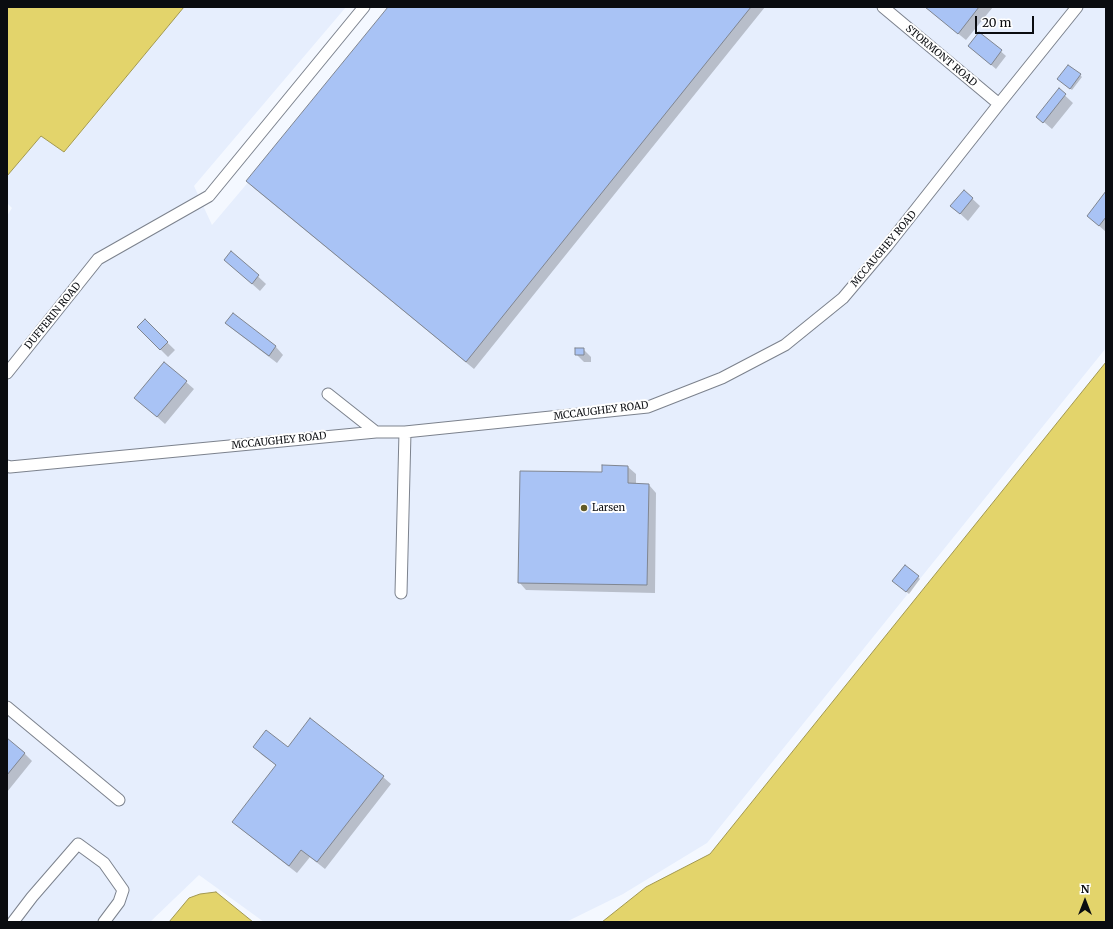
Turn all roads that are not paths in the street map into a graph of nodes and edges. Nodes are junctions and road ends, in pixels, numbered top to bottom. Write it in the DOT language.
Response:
graph roads {
  1 [pos="364,7"];
  2 [pos="883,7"];
  3 [pos="1077,7"];
  4 [pos="999,104"];
  5 [pos="7,373"];
  6 [pos="328,394"];
  7 [pos="376,432"];
  8 [pos="405,432"];
  9 [pos="7,466"];
  10 [pos="401,594"];
  11 [pos="7,707"];
  12 [pos="119,800"];
  13 [pos="13,922"];
  14 [pos="104,922"];
  1 -- 5 [label="lane, DUFFERIN ROAD"];
  2 -- 4 [label="lane, STORMONT ROAD"];
  3 -- 4 [label="lane, MCCAUGHEY ROAD"];
  4 -- 8 [label="lane, MCCAUGHEY ROAD"];
  6 -- 7 [label="lane"];
  7 -- 8 [label="lane, MCCAUGHEY ROAD"];
  7 -- 9 [label="lane, MCCAUGHEY ROAD"];
  8 -- 10 [label="lane"];
  11 -- 12 [label="lane"];
  13 -- 14 [label="lane"];
}
